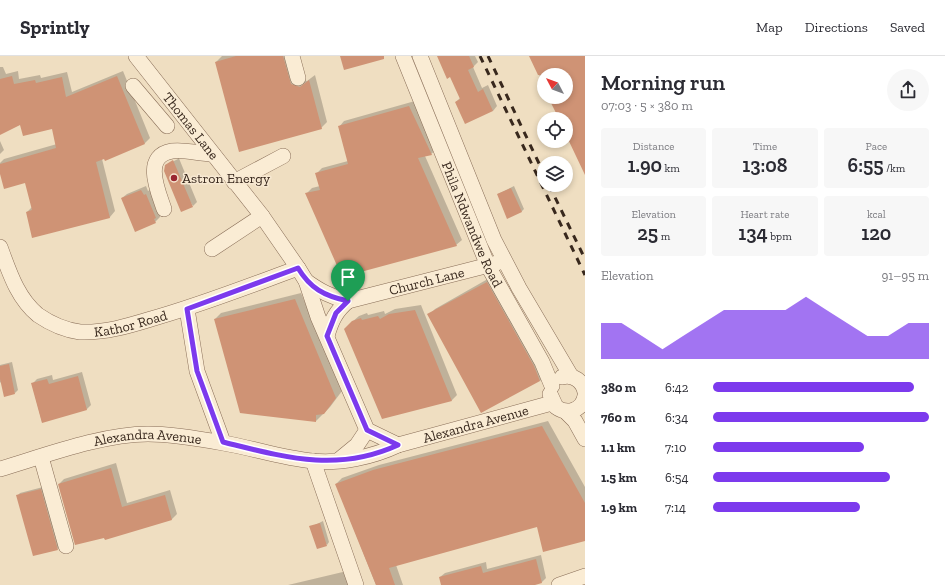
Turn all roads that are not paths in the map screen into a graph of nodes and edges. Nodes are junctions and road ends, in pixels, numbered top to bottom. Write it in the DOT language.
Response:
graph roads {
  1 [pos="136,56"];
  2 [pos="292,56"];
  3 [pos="403,56"];
  4 [pos="420,56"];
  5 [pos="298,78"];
  6 [pos="133,86"];
  7 [pos="176,108"];
  8 [pos="213,154"];
  9 [pos="283,156"];
  10 [pos="234,182"];
  11 [pos="164,209"];
  12 [pos="262,216"];
  13 [pos="0,247"];
  14 [pos="212,249"];
  15 [pos="505,261"];
  16 [pos="488,266"];
  17 [pos="298,268"];
  18 [pos="306,281"];
  19 [pos="348,301"];
  20 [pos="187,309"];
  21 [pos="327,336"];
  22 [pos="571,376"];
  23 [pos="552,386"];
  24 [pos="585,397"];
  25 [pos="552,403"];
  26 [pos="566,412"];
  27 [pos="367,430"];
  28 [pos="585,439"];
  29 [pos="223,442"];
  30 [pos="398,445"];
  31 [pos="41,457"];
  32 [pos="338,460"];
  33 [pos="313,461"];
  34 [pos="0,469"];
  35 [pos="66,546"];
  36 [pos="585,576"];
  37 [pos="356,585"];
  38 [pos="560,585"];
  1 -- 7 [label="street, Thomas Lane"];
  2 -- 5 [label="street"];
  3 -- 16 [label="street, Phila Ndwandwe Road"];
  4 -- 15 [label="street, Phila Ndwandwe Road"];
  6 -- 7 [label="street"];
  7 -- 8 [label="street, Thomas Lane"];
  8 -- 10 [label="street, Thomas Lane"];
  8 -- 11 [label="street"];
  9 -- 10 [label="street"];
  10 -- 12 [label="street, Thomas Lane"];
  12 -- 14 [label="street"];
  12 -- 17 [label="street, Thomas Lane"];
  13 -- 20 [label="street, Kathor Road"];
  15 -- 16 [label="street, Church Lane"];
  15 -- 22 [label="street, Phila Ndwandwe Road"];
  16 -- 19 [label="street, Church Lane"];
  16 -- 23 [label="street, Phila Ndwandwe Road"];
  17 -- 18 [label="street, Thomas Lane"];
  17 -- 20 [label="street, Kathor Road"];
  18 -- 19 [label="street, Church Lane"];
  18 -- 21 [label="street, Thomas Lane"];
  19 -- 21 [label="street"];
  20 -- 29 [label="street"];
  21 -- 27 [label="street, Thomas Lane"];
  22 -- 23 [label="street"];
  22 -- 24 [label="street"];
  23 -- 25 [label="street"];
  24 -- 26 [label="street"];
  25 -- 26 [label="street"];
  25 -- 30 [label="street, Alexandra Avenue"];
  26 -- 28 [label="street"];
  27 -- 30 [label="street"];
  27 -- 32 [label="street"];
  29 -- 31 [label="street, Alexandra Avenue"];
  29 -- 33 [label="street, Alexandra Avenue"];
  30 -- 32 [label="street, Alexandra Avenue"];
  31 -- 34 [label="street, Alexandra Avenue"];
  31 -- 35 [label="street"];
  32 -- 33 [label="street, Alexandra Avenue"];
  33 -- 37 [label="street"];
  36 -- 38 [label="street"];
}
